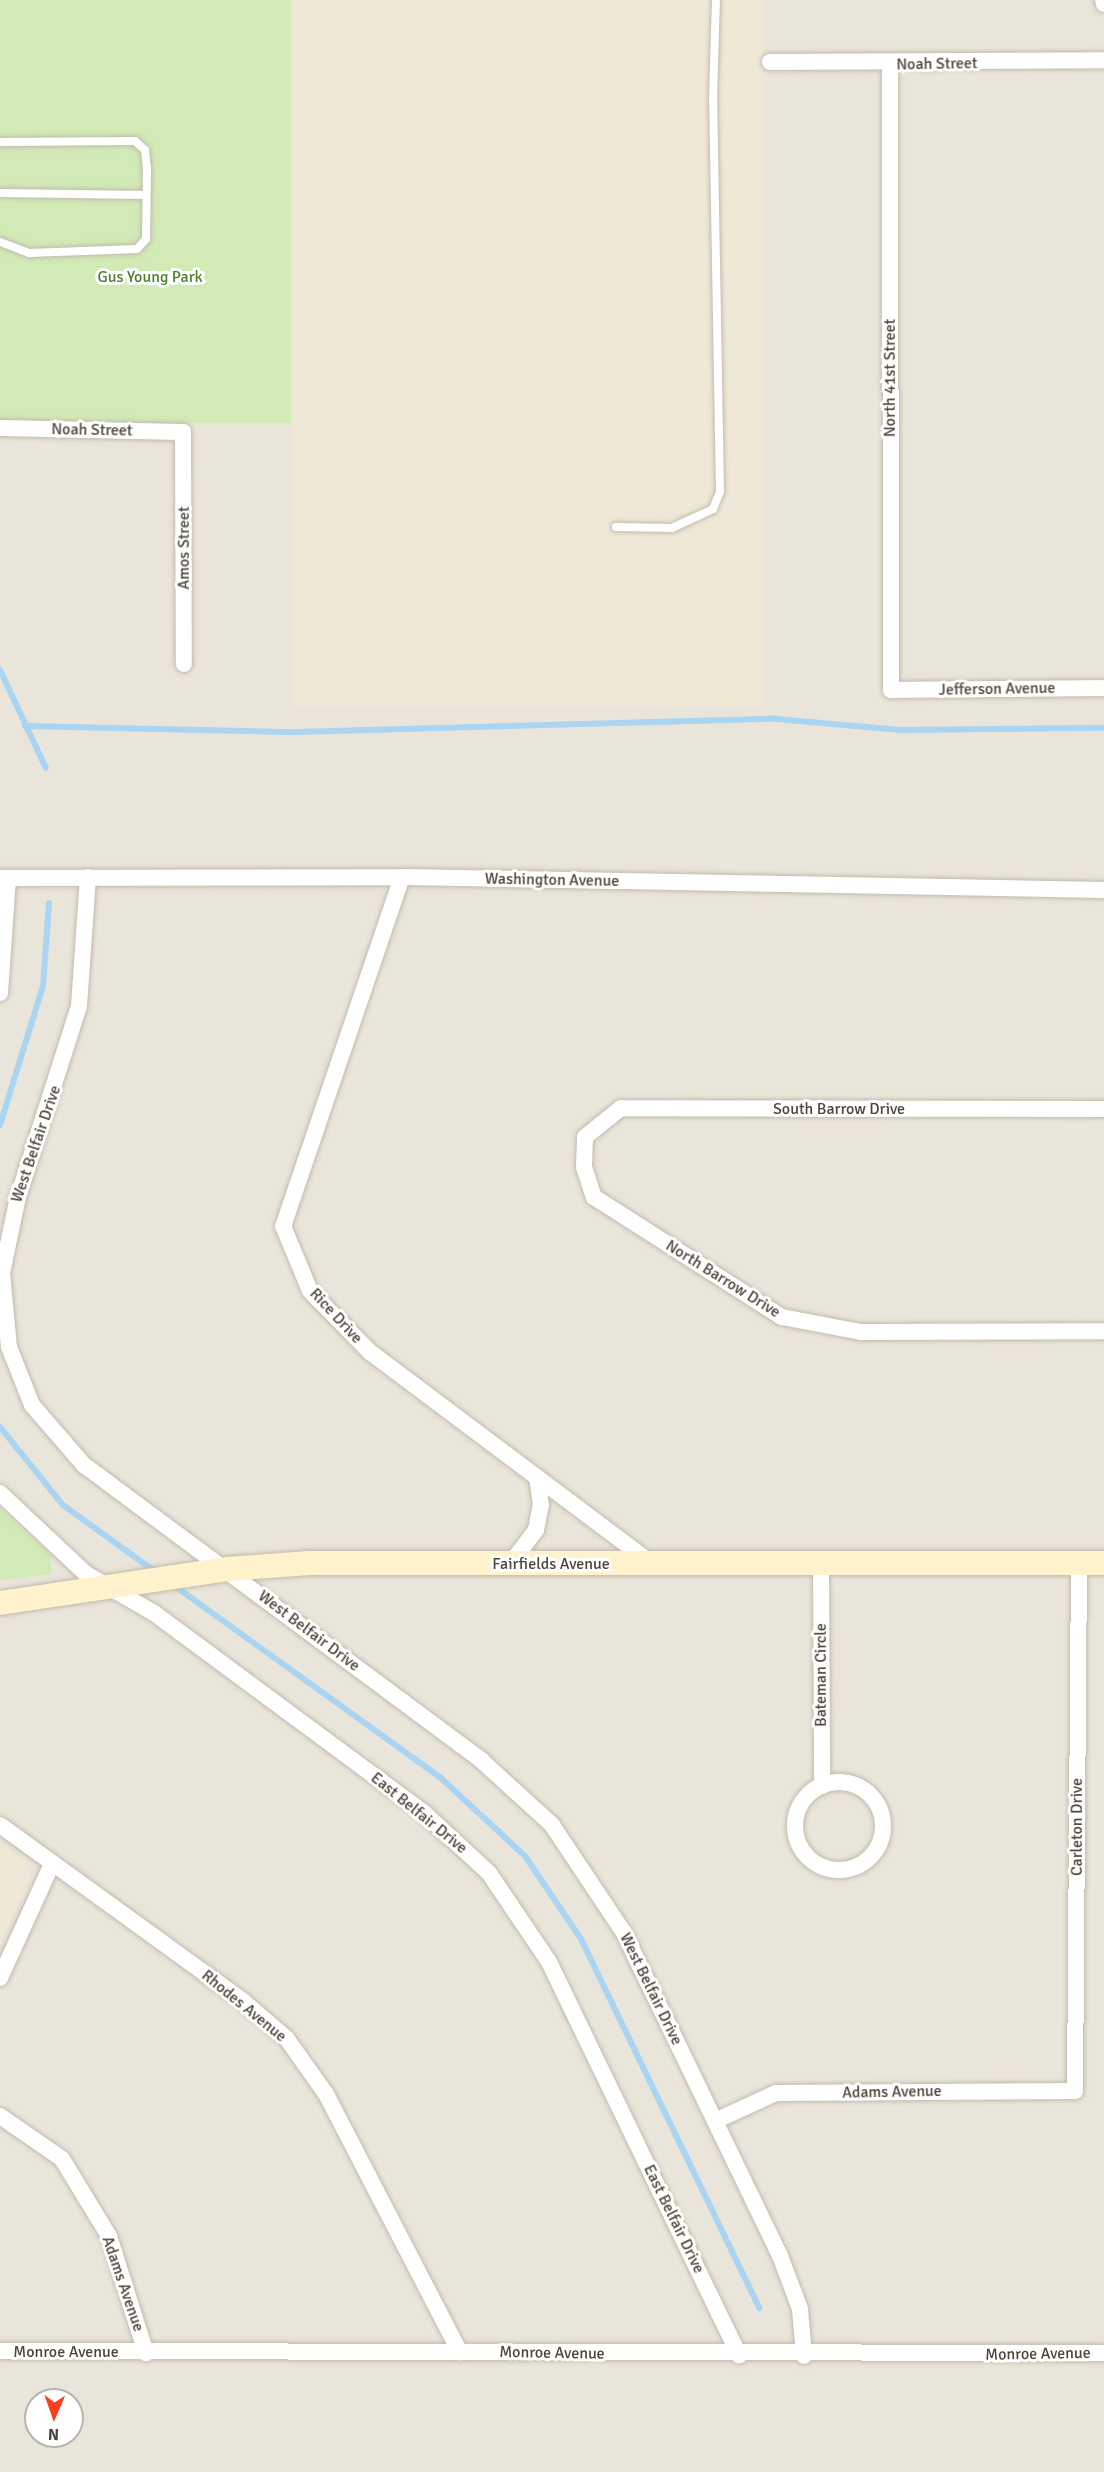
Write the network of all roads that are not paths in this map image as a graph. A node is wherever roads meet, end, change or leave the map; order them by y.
1 (716, 0) edge
2 (1104, 60) edge
3 (770, 62) dead end
4 (890, 65) junction
5 (0, 142) edge
6 (0, 193) edge
7 (146, 195) junction
8 (0, 242) edge
9 (0, 428) edge
10 (183, 432) joint
11 (616, 527) dead end
12 (184, 664) dead end
13 (1104, 688) edge
14 (891, 690) joint
15 (402, 877) junction
16 (4, 878) edge
17 (88, 878) junction
18 (1104, 890) edge
19 (0, 993) edge
20 (1104, 1109) edge
21 (585, 1137) joint
22 (1104, 1331) edge
23 (537, 1477) junction
24 (0, 1493) edge
25 (1079, 1563) junction
26 (1104, 1563) edge
27 (510, 1564) junction
28 (652, 1564) junction
29 (821, 1564) junction
30 (218, 1571) junction
31 (109, 1588) junction
32 (0, 1603) edge
33 (822, 1786) junction
34 (0, 1825) edge
35 (52, 1864) junction
36 (0, 1978) edge
37 (1075, 2091) joint
38 (0, 2116) edge
39 (715, 2121) junction
40 (0, 2352) edge
41 (460, 2352) junction
42 (146, 2353) junction
43 (1104, 2353) edge
44 (739, 2355) junction
45 (804, 2356) junction

1 - 11 lane
2 - 4 street, Noah Street
3 - 4 street, Noah Street
4 - 14 street, North 41st Street
5 - 7 lane
6 - 7 lane
7 - 8 lane
9 - 10 street, Noah Street
10 - 12 street, Amos Street
13 - 14 street, Jefferson Avenue
15 - 17 street, Washington Avenue
15 - 18 street, Washington Avenue
15 - 23 street, Rice Drive
16 - 17 street, Washington Avenue
16 - 19 street
17 - 30 street, West Belfair Drive
20 - 21 street, South Barrow Drive
21 - 22 street, North Barrow Drive
23 - 27 street
23 - 28 street, Rice Drive
24 - 31 street, East Belfair Drive
25 - 26 street, Fairfields Avenue
25 - 29 street, Fairfields Avenue
25 - 37 street, Carleton Drive
27 - 28 street, Fairfields Avenue
27 - 30 street, Fairfields Avenue
28 - 29 street, Fairfields Avenue
29 - 33 street, Bateman Circle
30 - 31 street, Fairfields Avenue
30 - 39 street, West Belfair Drive
31 - 32 street, Fairfields Avenue
31 - 44 street, East Belfair Drive
33 - 33 street
34 - 35 street, Rhodes Avenue
35 - 36 street
35 - 41 street, Rhodes Avenue
37 - 39 street, Adams Avenue
38 - 42 street, Adams Avenue
39 - 45 street, West Belfair Drive
40 - 42 street, Monroe Avenue
41 - 42 street, Monroe Avenue
41 - 44 street, Monroe Avenue
43 - 45 street, Monroe Avenue
44 - 45 street, Monroe Avenue

